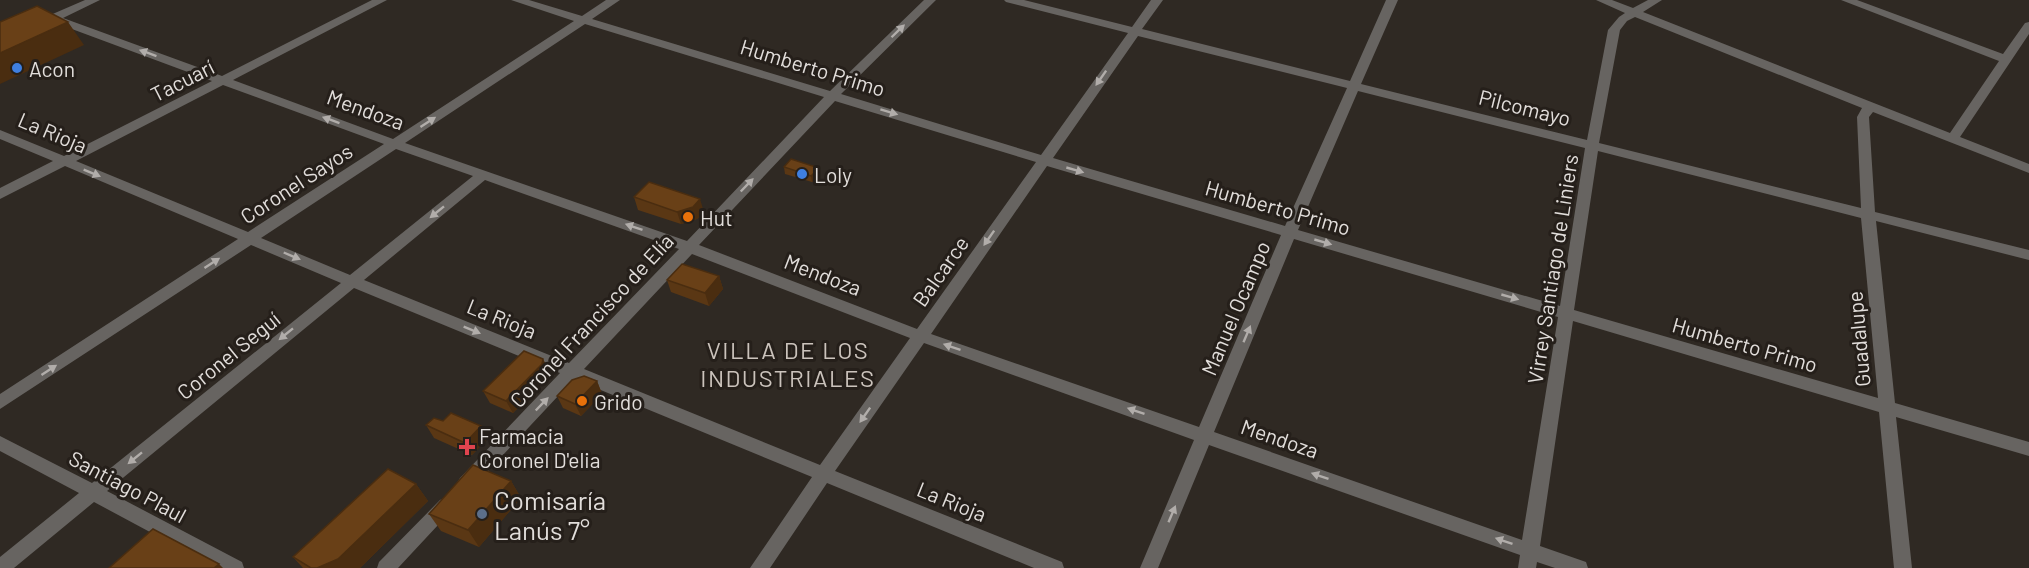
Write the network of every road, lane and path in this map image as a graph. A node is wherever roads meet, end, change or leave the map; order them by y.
1 (94, 0) edge
2 (381, 0) edge
3 (517, 0) edge
4 (614, 0) edge
5 (930, 0) edge
6 (1010, 0) edge
7 (1157, 0) edge
8 (1392, 0) edge
9 (1602, 0) edge
10 (1656, 0) edge
11 (1846, 0) edge
12 (1634, 14) junction
13 (52, 18) junction
14 (585, 19) junction
15 (2029, 25) edge
16 (32, 28) edge
17 (1135, 31) junction
18 (2024, 42) edge
19 (2006, 59) junction
20 (223, 81) junction
21 (1356, 85) junction
22 (833, 95) junction
23 (1869, 107) junction
24 (0, 134) edge
25 (1952, 139) junction
26 (395, 144) junction
27 (1592, 146) junction
28 (1043, 160) junction
29 (63, 161) junction
30 (2029, 169) edge
31 (483, 175) junction
32 (0, 194) edge
33 (1868, 216) junction
34 (1289, 232) junction
35 (250, 238) junction
36 (689, 247) junction
37 (2029, 255) edge
38 (351, 281) junction
39 (1567, 314) junction
40 (920, 336) junction
41 (573, 371) junction
42 (0, 402) edge
43 (1886, 407) junction
44 (1204, 435) junction
45 (0, 443) edge
46 (2029, 449) edge
47 (824, 473) junction
48 (92, 493) junction
49 (1529, 550) junction
50 (0, 568) edge
51 (235, 568) edge
52 (386, 568) edge
53 (759, 568) edge
54 (1055, 568) edge
55 (1149, 568) edge
56 (1527, 568) edge
57 (1579, 568) edge
58 (1904, 568) edge

1 - 13 street
2 - 20 street, Tacuarí
3 - 14 street, Humberto Primo
4 - 14 street, Coronel Sayos
22 -> 5 street, Coronel Francisco de Elía
6 - 17 street, Pilcomayo
7 - 17 street, Balcarce
8 - 21 street, Manuel Ocampo
9 - 12 street
10 - 12 street, Virrey Santiago de Liniers
11 - 19 street
12 - 23 street
12 - 27 street, Virrey Santiago de Liniers
13 - 16 street
20 -> 13 street, Mendoza
14 - 22 street, Humberto Primo
26 -> 14 street, Coronel Sayos
15 - 18 street
17 - 21 street, Pilcomayo
17 -> 28 street, Balcarce
18 - 19 street
19 - 25 street
26 -> 20 street, Mendoza
20 - 29 street, Tacuarí
21 - 27 street, Pilcomayo
21 - 34 street, Manuel Ocampo
22 -> 28 street, Humberto Primo
36 -> 22 street, Coronel Francisco de Elía
23 - 25 street
23 - 33 street, Guadalupe
24 - 29 street, La Rioja
25 - 30 street
26 - 31 street, Mendoza
26 - 35 street, Coronel Sayos
27 - 33 street, Pilcomayo
27 - 39 street, Virrey Santiago de Liniers
28 -> 34 street, Humberto Primo
28 -> 40 street, Balcarce
29 - 32 street, Tacuarí
29 -> 35 street, La Rioja
36 -> 31 street, Mendoza
31 -> 38 street, Coronel Seguí
33 - 37 street, Pilcomayo
33 - 43 street, Guadalupe
34 -> 39 street, Humberto Primo
44 -> 34 street, Manuel Ocampo
35 -> 38 street, La Rioja
42 -> 35 street, Coronel Sayos
36 - 40 street, Mendoza
36 - 41 street, Coronel Francisco de Elía
38 -> 41 street, La Rioja
38 -> 48 street, Coronel Seguí
39 - 43 street, Humberto Primo
39 - 49 street, Virrey Santiago de Liniers
44 -> 40 street, Mendoza
40 -> 47 street, Balcarce
41 - 47 street, La Rioja
52 -> 41 street, Coronel Francisco de Elía
43 - 46 street, Humberto Primo
43 - 58 street, Guadalupe
49 -> 44 street, Mendoza
55 -> 44 street, Manuel Ocampo
45 - 48 street, Santiago Plaul
47 - 53 street, Balcarce
47 - 54 street, La Rioja
48 - 50 street, Coronel Seguí
48 - 51 street, Santiago Plaul
49 - 56 street, Virrey Santiago de Liniers
49 - 57 street, Mendoza

